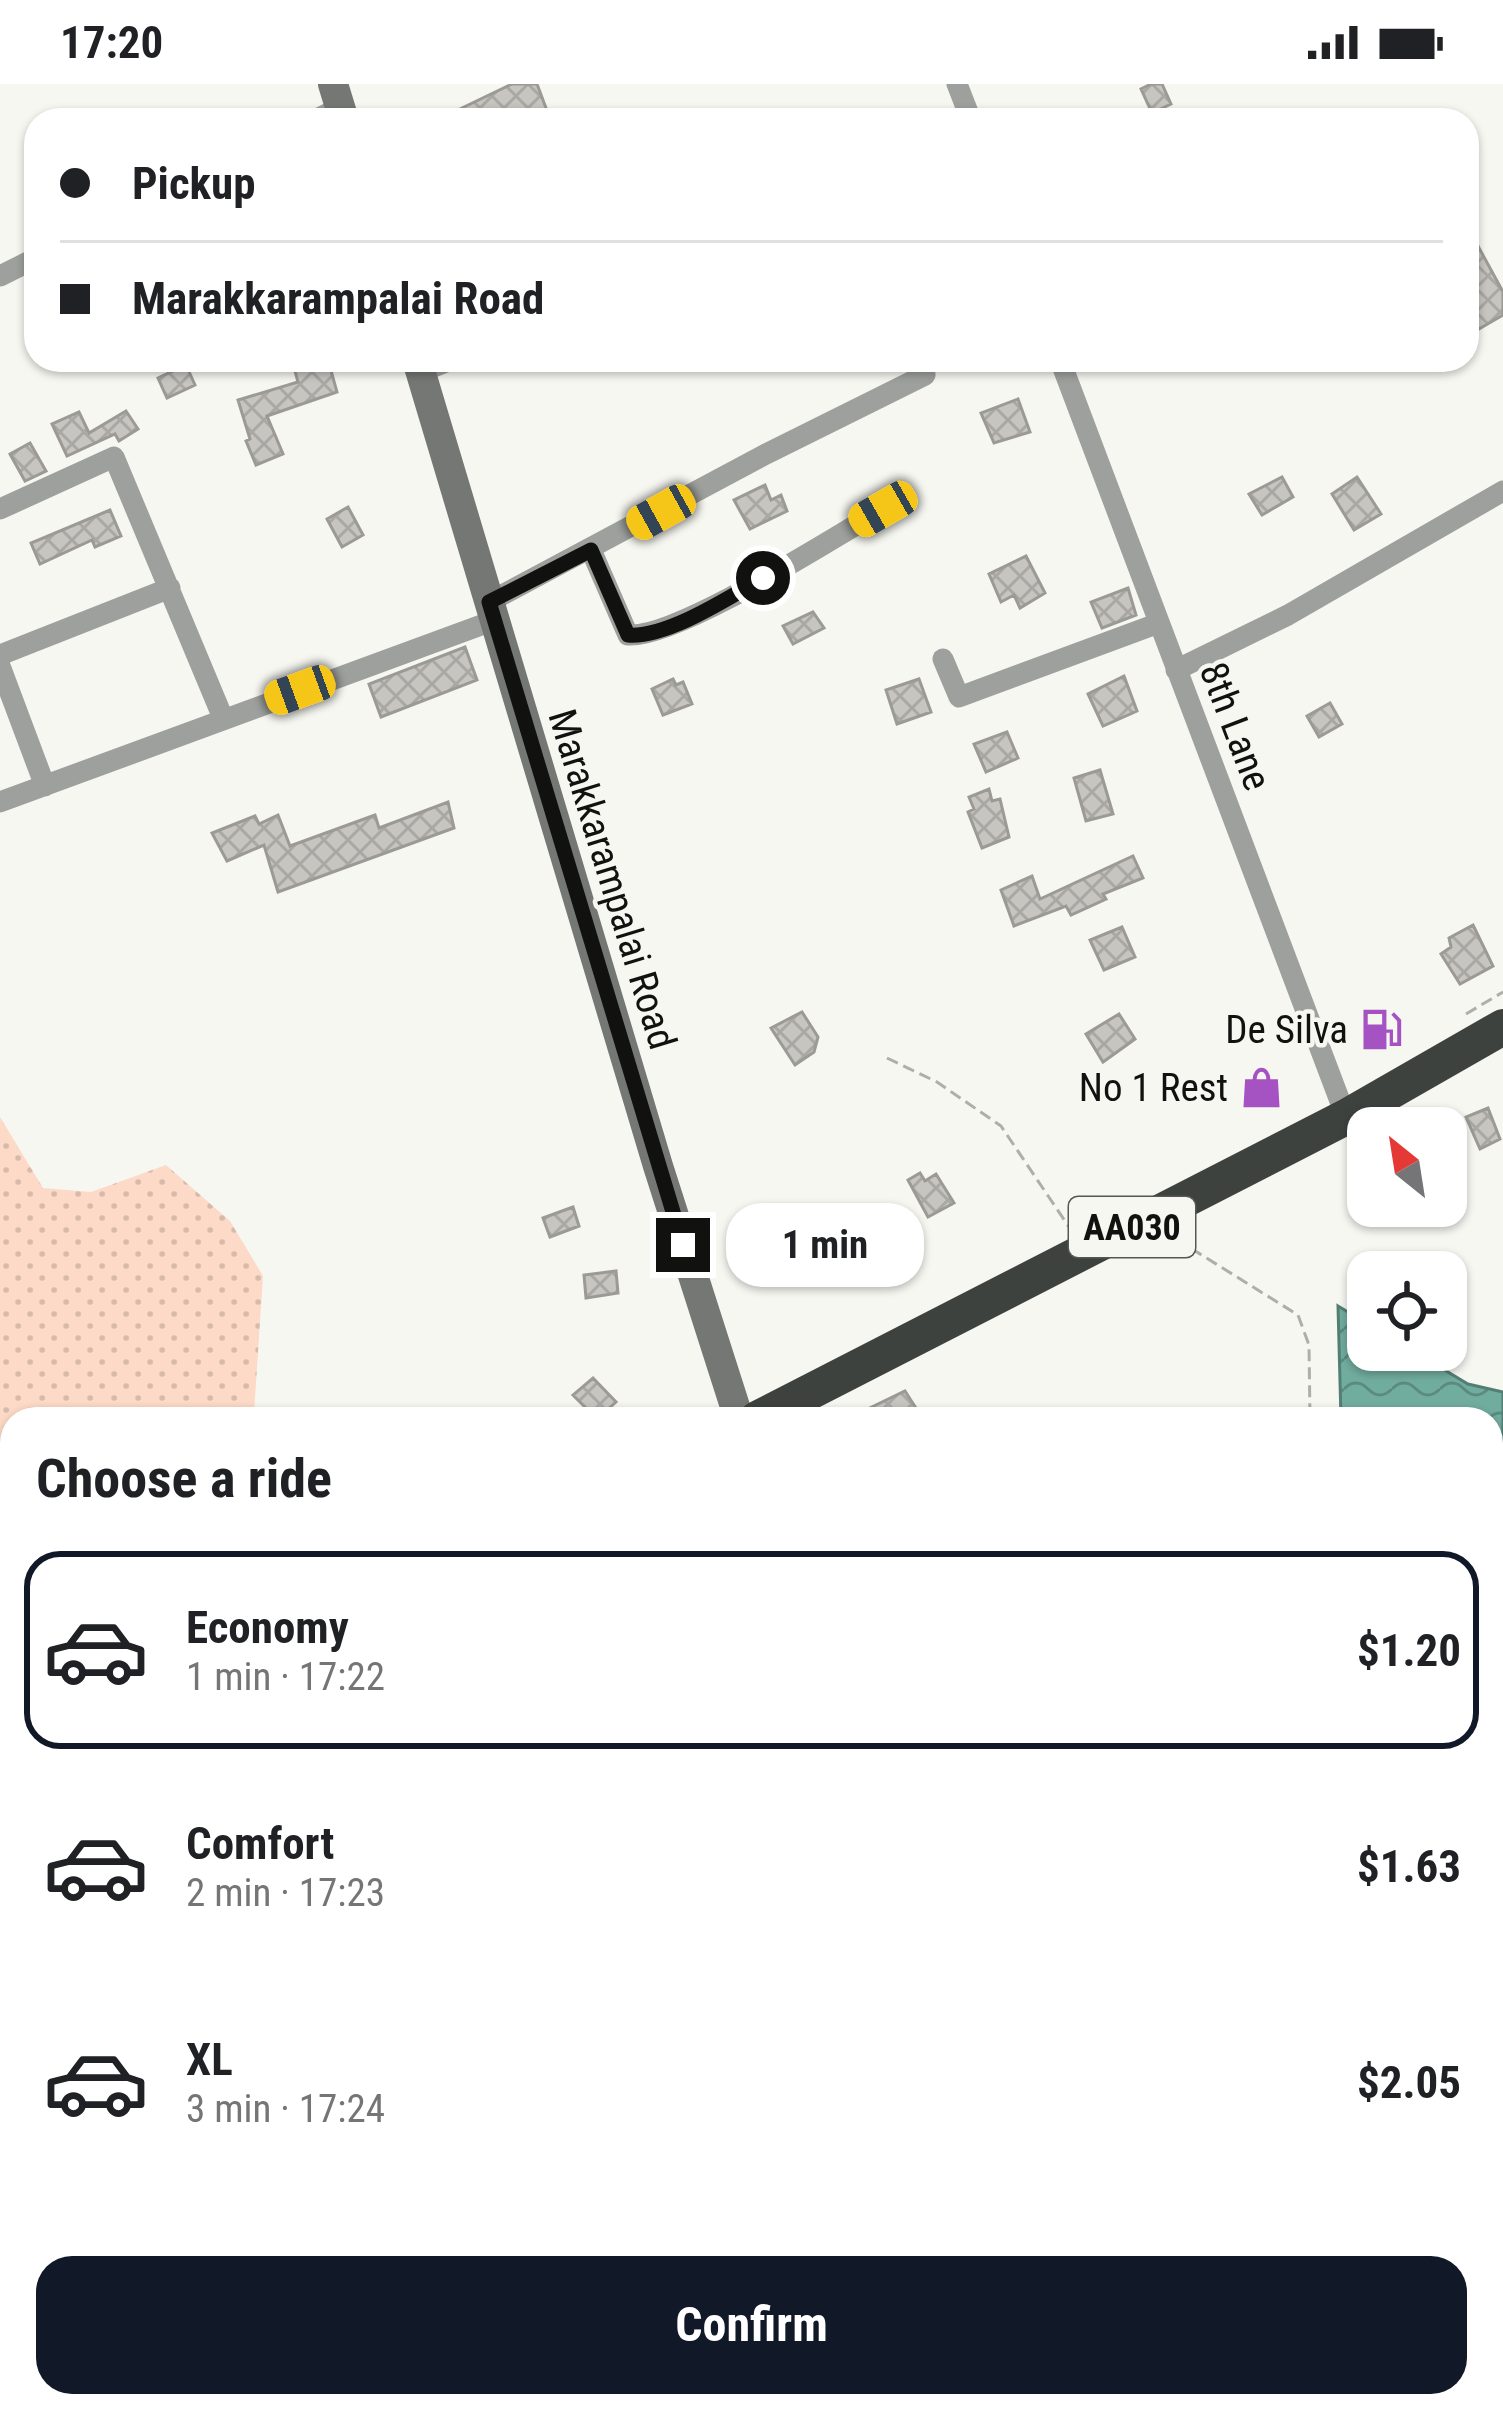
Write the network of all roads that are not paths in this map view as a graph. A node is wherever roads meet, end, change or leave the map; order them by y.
1 (421, 372) edge
2 (1065, 372) edge
3 (925, 375) dead end
4 (1503, 491) edge
5 (0, 509) edge
6 (883, 509) dead end
7 (591, 550) junction
8 (170, 588) junction
9 (492, 611) junction
10 (1159, 623) junction
11 (0, 655) edge
12 (943, 659) dead end
13 (0, 666) edge
14 (1176, 670) junction
15 (223, 718) junction
16 (45, 786) junction
17 (0, 802) edge
18 (1503, 1027) edge
19 (1346, 1117) junction
20 (735, 1407) edge
21 (780, 1407) edge

1 - 9 street, Marakkarampalai Road
2 - 10 street, 8th Lane
3 - 7 street
4 - 14 street
5 - 8 street
6 - 7 street
7 - 9 street
8 - 11 street
8 - 15 street
9 - 15 street
9 - 20 street, Marakkarampalai Road
10 - 12 street
10 - 14 street, 8th Lane
13 - 16 street
14 - 19 street, 8th Lane
15 - 16 street
16 - 17 street
18 - 19 highway, AA030
19 - 21 highway, AA030

